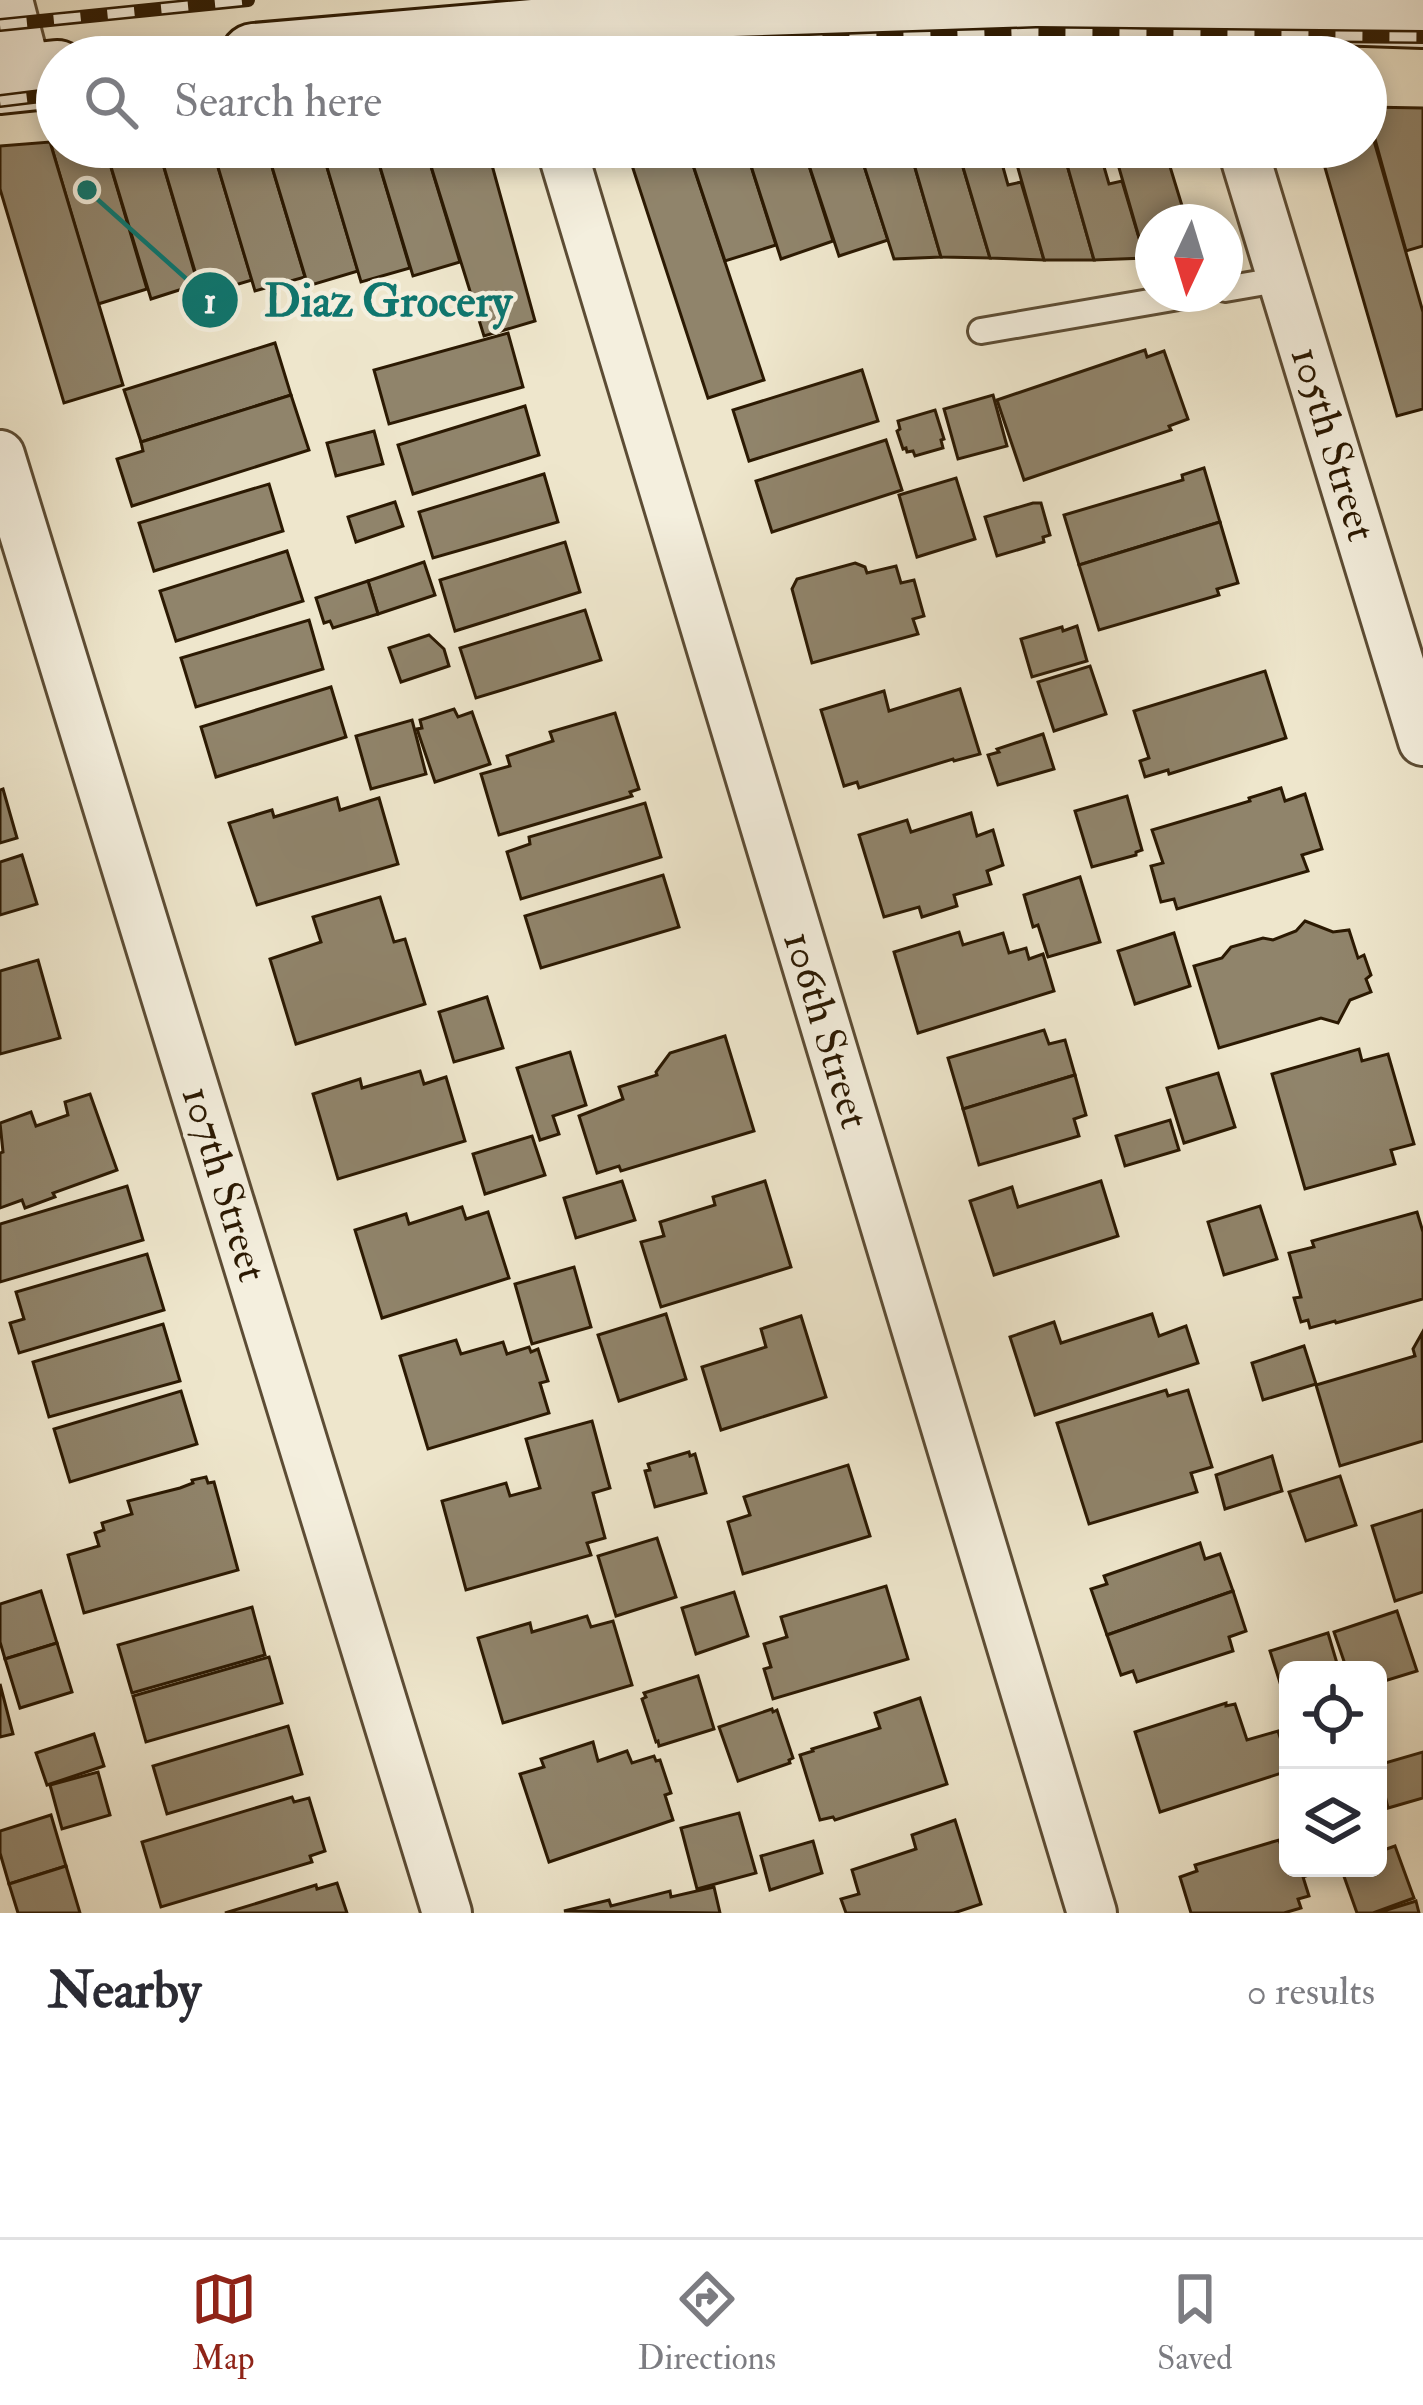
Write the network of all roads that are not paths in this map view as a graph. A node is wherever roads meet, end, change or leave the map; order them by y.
1 (8, 0) edge
2 (1423, 14) edge
3 (1222, 32) edge
4 (996, 36) edge
5 (28, 77) edge
6 (567, 168) edge
7 (1248, 168) edge
8 (1282, 279) junction
9 (1243, 286) edge
10 (1135, 305) edge
11 (982, 331) dead end
12 (0, 454) edge
13 (1423, 741) edge
14 (447, 1913) edge
15 (1092, 1913) edge

1 - 5 street
2 - 3 main road
3 - 4 main road
6 - 15 street, 106th Street
7 - 8 street, 105th Street
8 - 9 lane
8 - 13 street, 105th Street
10 - 11 lane
12 - 14 street, 107th Street

